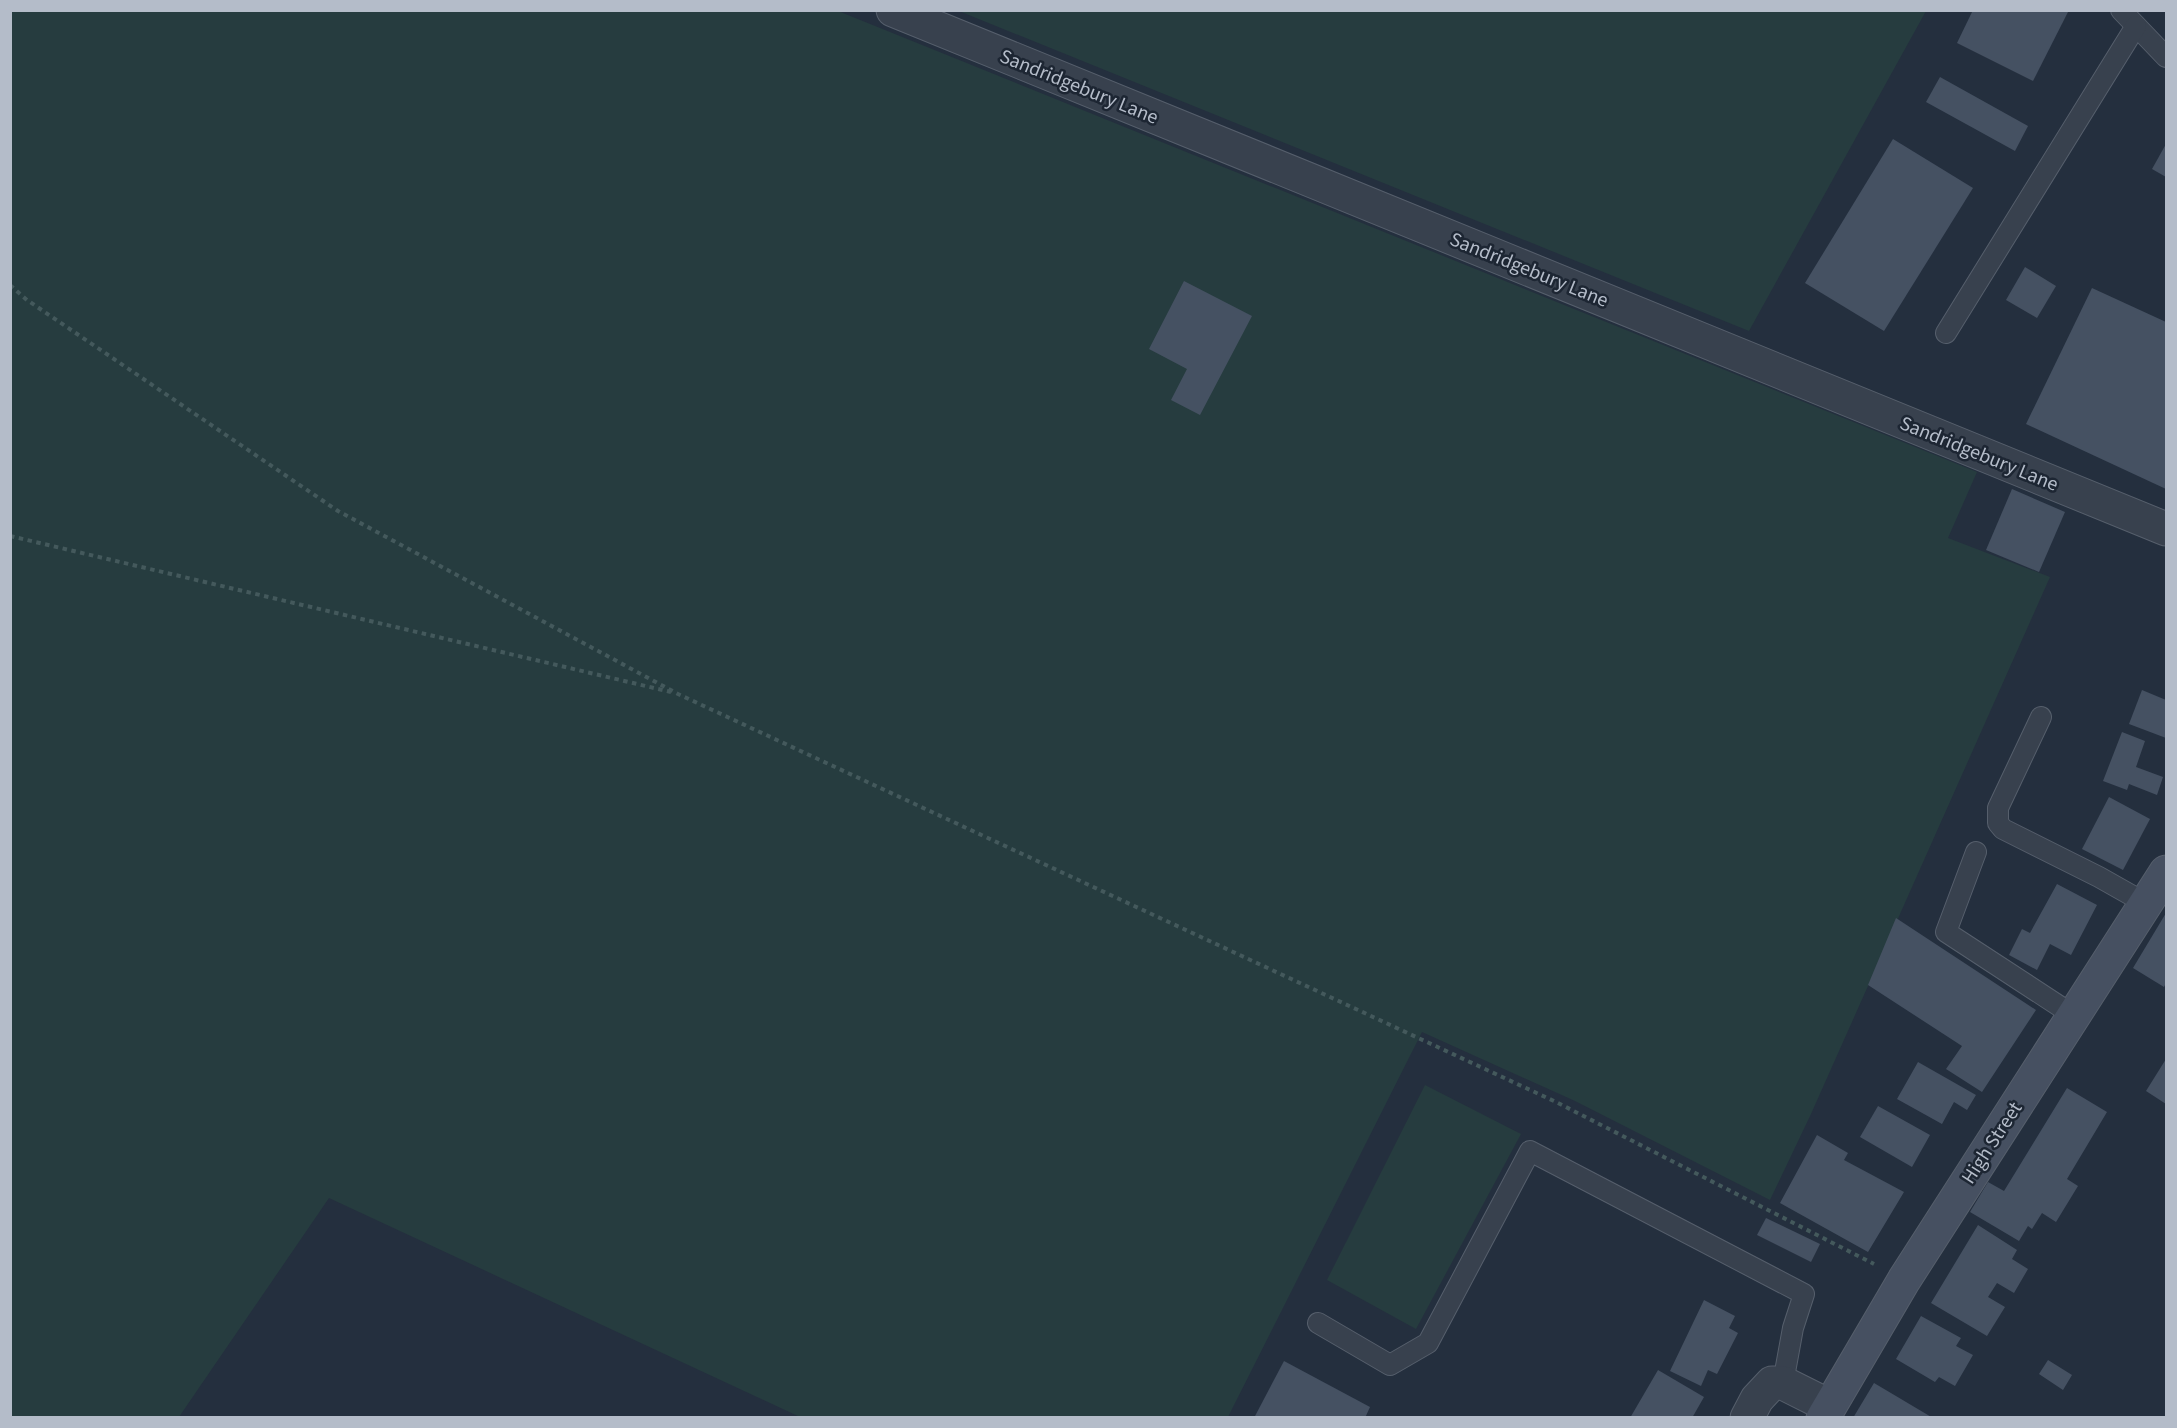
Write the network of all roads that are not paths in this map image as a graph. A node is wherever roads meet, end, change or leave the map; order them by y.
1 (893, 10) edge
2 (2121, 10) edge
3 (2136, 26) junction
4 (2166, 57) edge
5 (1946, 333) dead end
6 (2166, 529) edge
7 (2041, 717) dead end
8 (1976, 852) dead end
9 (2166, 872) edge
10 (2145, 903) junction
11 (2073, 1015) junction
12 (1318, 1323) dead end
13 (1783, 1383) junction
14 (1826, 1412) edge
15 (1747, 1418) edge

1 - 6 street, Sandridgebury Lane
2 - 3 lane
3 - 4 lane
3 - 5 lane
7 - 10 lane
8 - 11 lane
9 - 10 main road, High Street
10 - 11 main road, High Street
11 - 14 main road, High Street
12 - 13 lane
13 - 14 street
13 - 15 street

